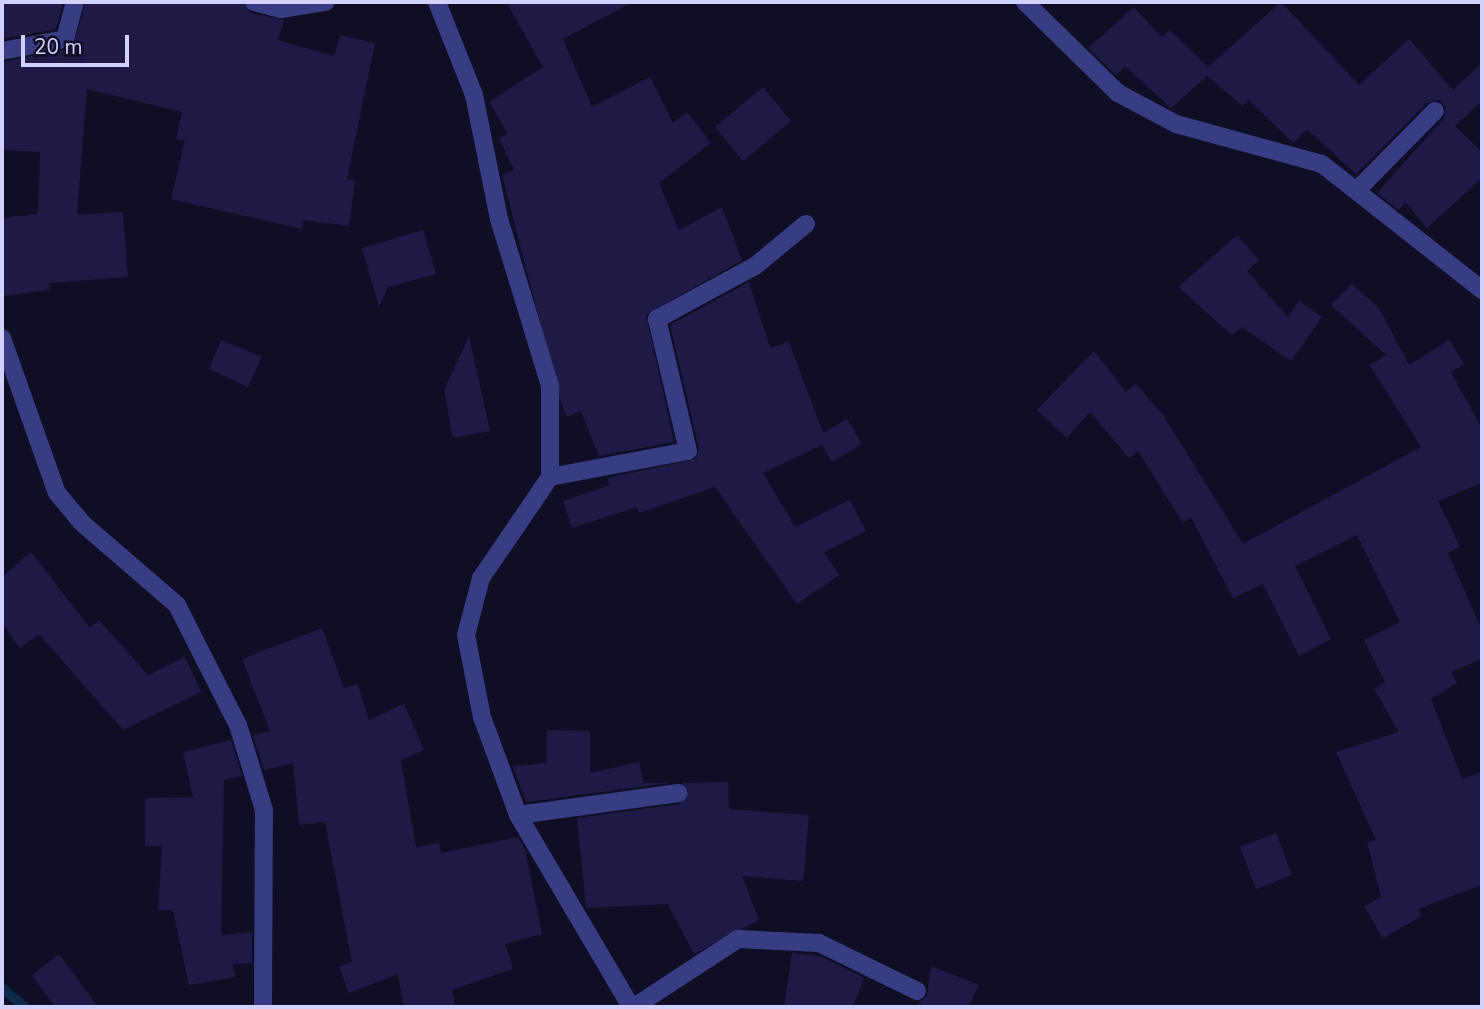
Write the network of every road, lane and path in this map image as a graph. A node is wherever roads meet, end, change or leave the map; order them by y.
1 (75, 2) edge
2 (254, 2) edge
3 (325, 2) edge
4 (437, 2) edge
5 (1025, 2) edge
6 (2, 51) edge
7 (1435, 111) dead end
8 (1357, 190) junction
9 (806, 224) dead end
10 (1482, 290) edge
11 (2, 338) edge
12 (550, 477) junction
13 (678, 793) dead end
14 (518, 816) junction
15 (917, 991) dead end
16 (263, 1006) edge
17 (632, 1007) edge

1 - 6 street
2 - 3 street
4 - 12 street
5 - 8 street
7 - 8 street
8 - 10 street
9 - 12 street
11 - 16 street
12 - 14 street
13 - 14 street
14 - 17 street
15 - 17 street

